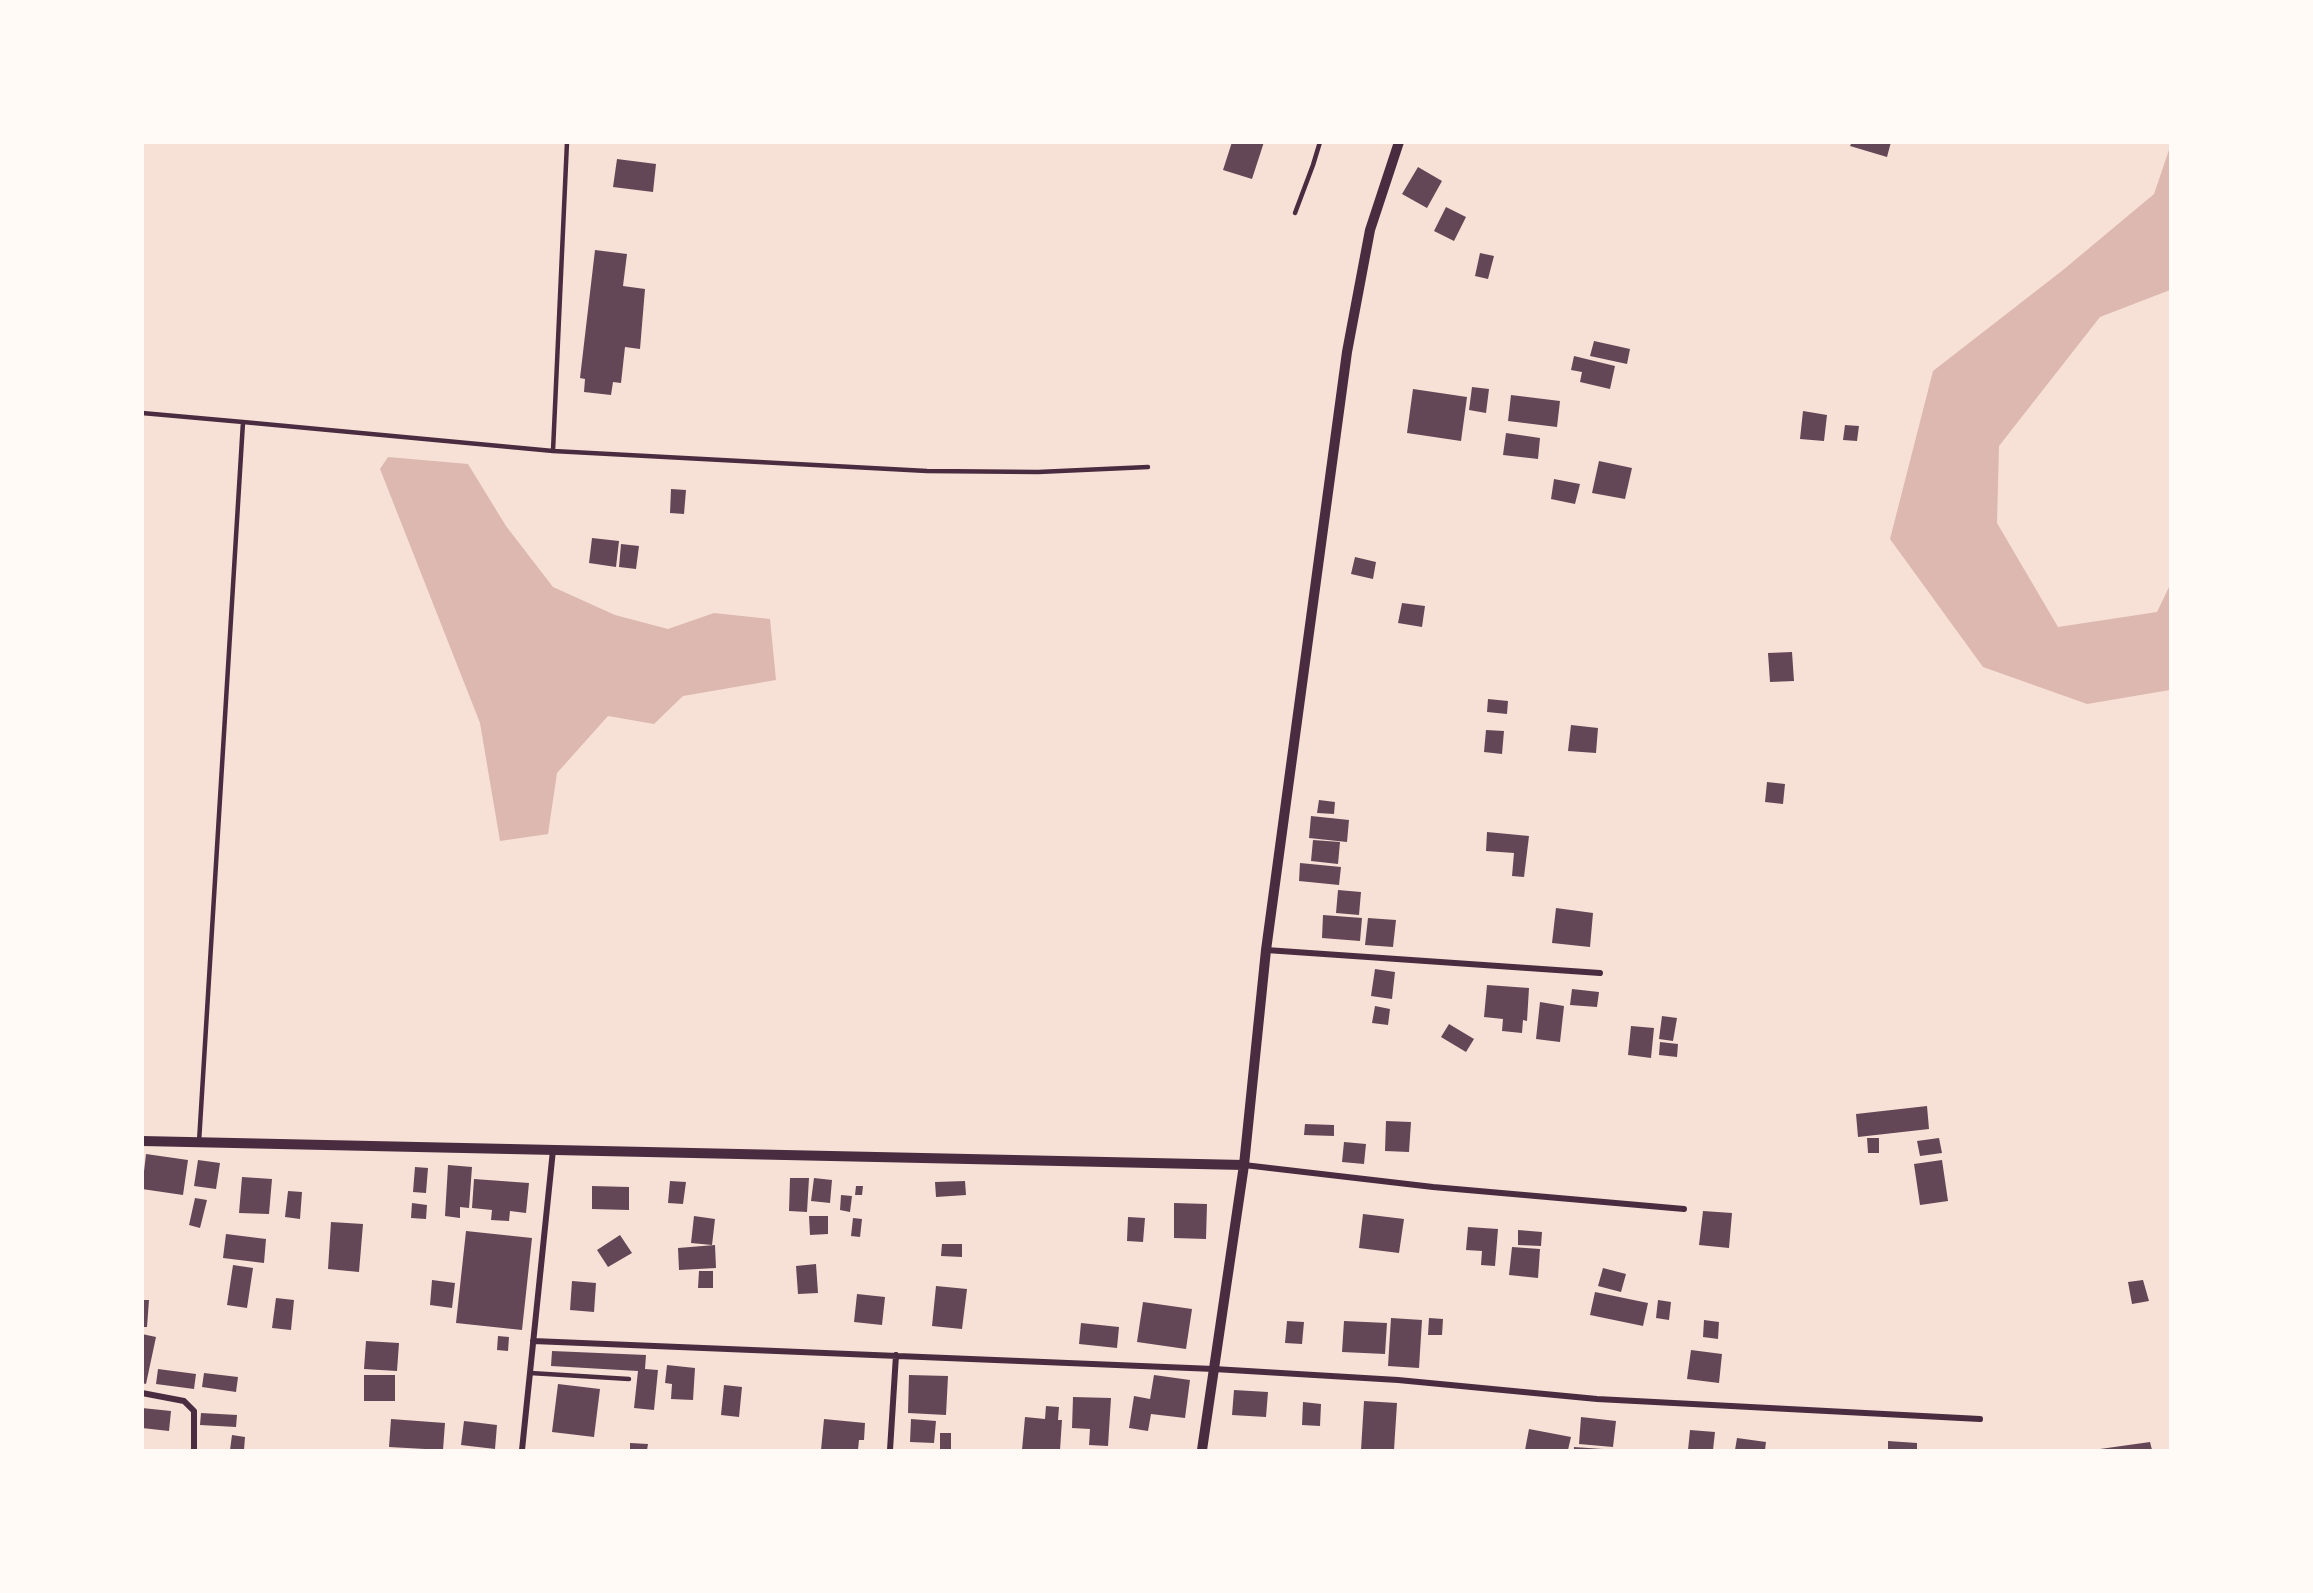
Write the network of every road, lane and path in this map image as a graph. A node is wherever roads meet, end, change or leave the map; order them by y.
1 (567, 142) edge
2 (1320, 142) edge
3 (1399, 142) edge
4 (1294, 213) dead end
5 (142, 413) edge
6 (243, 422) junction
7 (553, 452) junction
8 (1148, 466) dead end
9 (1266, 950) junction
10 (1600, 973) dead end
11 (142, 1141) edge
12 (200, 1142) junction
13 (553, 1149) junction
14 (1244, 1165) junction
15 (1684, 1209) dead end
16 (533, 1341) junction
17 (896, 1355) junction
18 (1214, 1369) junction
19 (530, 1373) junction
20 (629, 1379) dead end
21 (142, 1393) edge
22 (1980, 1419) dead end
23 (194, 1450) edge
24 (522, 1450) edge
25 (890, 1450) edge
26 (1202, 1450) edge

1 - 7 lane
2 - 4 lane
3 - 9 street
5 - 6 lane
6 - 7 lane
6 - 12 lane
7 - 8 lane
9 - 10 street
9 - 14 street
11 - 12 street
12 - 13 street
13 - 14 street
13 - 16 street
14 - 15 street
14 - 18 street
16 - 17 street
16 - 19 street
17 - 18 street
17 - 25 street
18 - 22 street
18 - 26 street
19 - 20 lane
19 - 24 street
21 - 23 street

